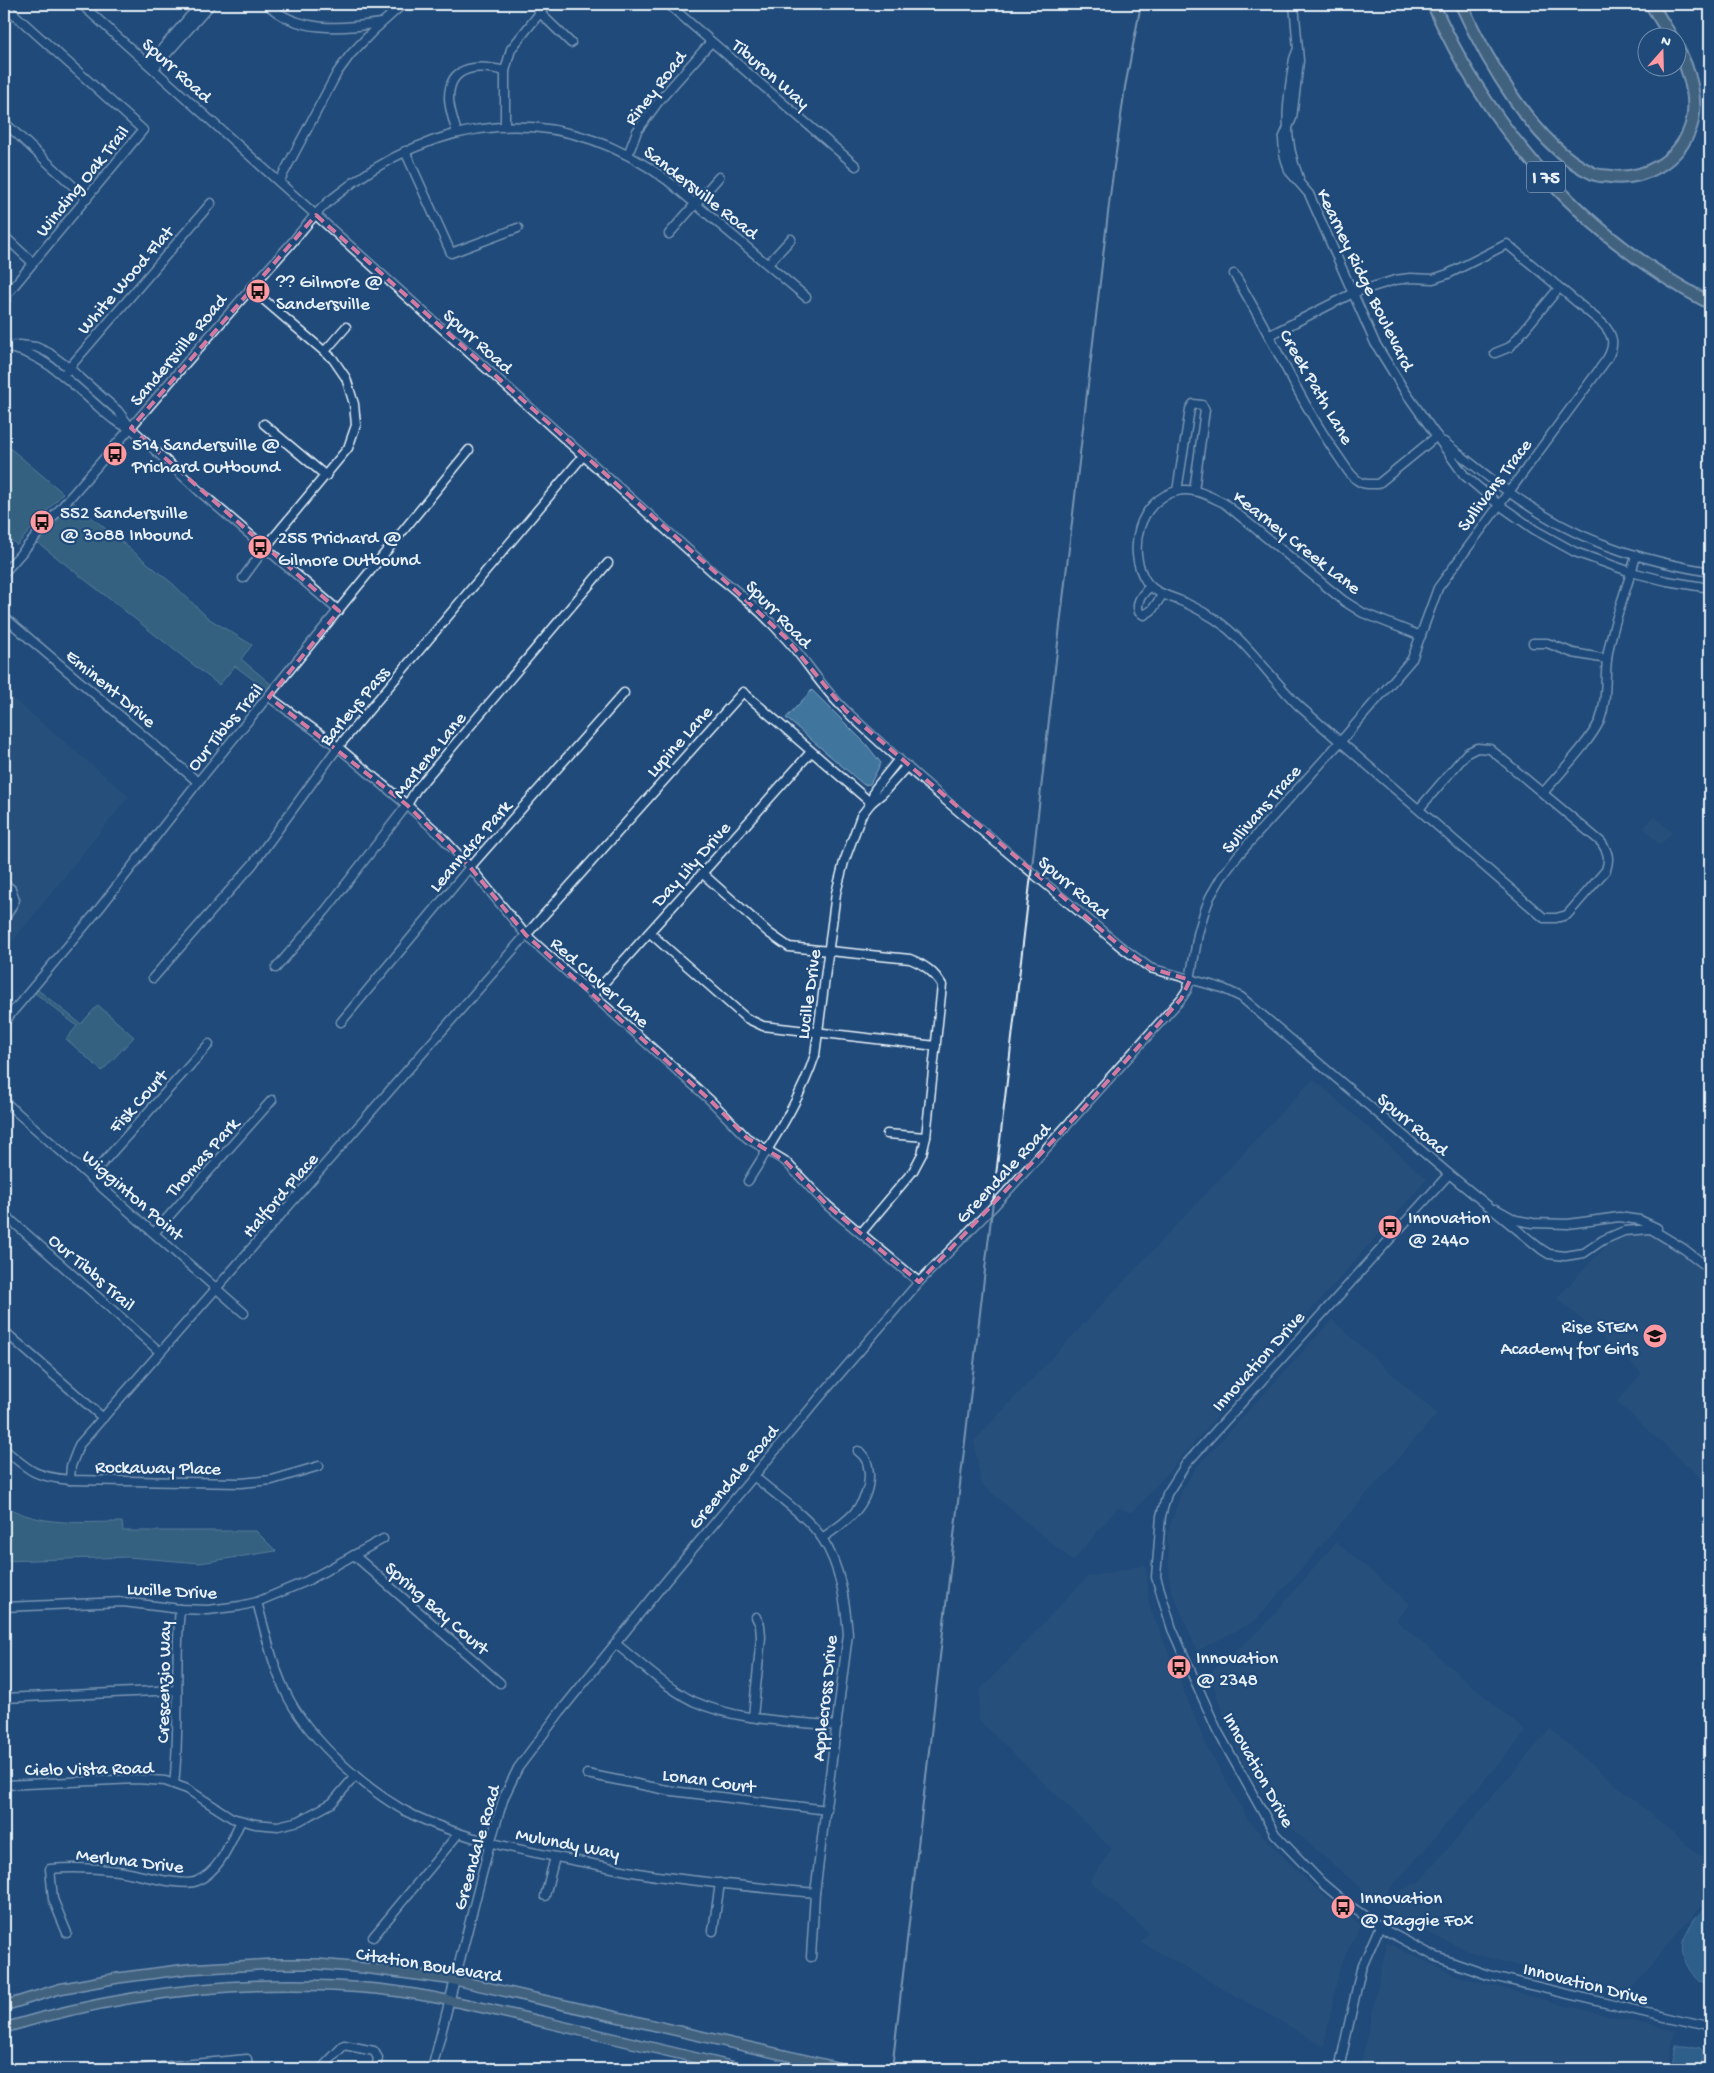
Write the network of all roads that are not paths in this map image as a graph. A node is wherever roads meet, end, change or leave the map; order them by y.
1 (80, 4) edge
2 (206, 4) edge
3 (211, 4) edge
4 (267, 4) edge
5 (403, 4) edge
6 (547, 4) edge
7 (668, 4) edge
8 (1294, 4) edge
9 (1433, 4) edge
10 (1461, 4) edge
11 (1651, 4) edge
12 (4, 5) edge
13 (540, 12) junction
14 (384, 23) junction
15 (1666, 28) edge
16 (711, 42) junction
17 (571, 43) dead end
18 (151, 66) junction
19 (1686, 70) edge
20 (506, 71) junction
21 (4, 122) edge
22 (505, 126) junction
23 (457, 133) junction
24 (404, 151) junction
25 (628, 154) junction
26 (856, 166) dead end
27 (719, 177) dead end
28 (279, 182) junction
29 (88, 199) junction
30 (695, 203) junction
31 (211, 204) dead end
32 (316, 215) junction
33 (518, 228) dead end
34 (669, 234) dead end
35 (4, 236) edge
36 (791, 239) dead end
37 (33, 263) junction
38 (768, 264) junction
39 (1234, 274) dead end
40 (250, 288) junction
41 (1559, 288) junction
42 (1353, 293) junction
43 (806, 297) dead end
44 (4, 303) edge
45 (1710, 303) edge
46 (346, 327) dead end
47 (1270, 335) junction
48 (4, 347) edge
49 (325, 351) junction
50 (1495, 353) dead end
51 (69, 368) junction
52 (63, 375) junction
53 (264, 424) dead end
54 (131, 428) junction
55 (1437, 436) junction
56 (469, 450) dead end
57 (583, 456) junction
58 (326, 476) junction
59 (1177, 491) junction
60 (1194, 491) junction
61 (1508, 492) junction
62 (1498, 504) junction
63 (265, 548) junction
64 (1636, 556) junction
65 (608, 563) dead end
66 (1631, 572) junction
67 (1710, 572) edge
68 (4, 573) edge
69 (243, 578) dead end
70 (1150, 586) junction
71 (1710, 588) edge
72 (1163, 594) junction
73 (339, 610) junction
74 (4, 617) edge
75 (1421, 636) junction
76 (1532, 643) dead end
77 (1607, 659) junction
78 (624, 693) dead end
79 (269, 696) junction
80 (1341, 741) junction
81 (338, 748) junction
82 (811, 752) junction
83 (900, 760) junction
84 (906, 766) junction
85 (198, 782) junction
86 (1543, 793) junction
87 (870, 803) junction
88 (407, 805) junction
89 (1419, 809) junction
90 (470, 867) junction
91 (703, 874) junction
92 (4, 883) edge
93 (4, 920) edge
94 (650, 933) junction
95 (526, 935) junction
96 (829, 950) junction
97 (276, 968) dead end
98 (153, 978) dead end
99 (1190, 980) junction
100 (593, 995) junction
101 (4, 1022) edge
102 (341, 1022) dead end
103 (818, 1032) junction
104 (209, 1044) dead end
105 (936, 1046) junction
106 (4, 1100) edge
107 (272, 1100) dead end
108 (887, 1134) dead end
109 (926, 1138) junction
110 (767, 1150) junction
111 (1448, 1174) junction
112 (90, 1177) junction
113 (748, 1181) dead end
114 (1481, 1201) junction
115 (4, 1214) edge
116 (154, 1233) junction
117 (861, 1233) junction
118 (1684, 1249) junction
119 (1710, 1269) edge
120 (919, 1282) junction
121 (217, 1289) junction
122 (244, 1313) dead end
123 (4, 1331) edge
124 (160, 1352) junction
125 (103, 1418) junction
126 (4, 1449) edge
127 (858, 1450) dead end
128 (320, 1466) dead end
129 (754, 1476) junction
130 (70, 1480) junction
131 (822, 1538) junction
132 (383, 1540) dead end
133 (354, 1555) junction
134 (257, 1602) junction
135 (4, 1607) edge
136 (180, 1609) junction
137 (756, 1616) dead end
138 (616, 1644) junction
139 (500, 1683) dead end
140 (177, 1690) junction
141 (4, 1698) edge
142 (753, 1717) junction
143 (837, 1726) junction
144 (588, 1774) dead end
145 (356, 1775) junction
146 (174, 1784) junction
147 (4, 1785) edge
148 (827, 1810) junction
149 (241, 1821) junction
150 (458, 1834) junction
151 (490, 1843) junction
152 (555, 1857) junction
153 (720, 1883) junction
154 (816, 1894) junction
155 (545, 1896) dead end
156 (1380, 1926) junction
157 (713, 1931) dead end
158 (67, 1933) dead end
159 (373, 1937) dead end
160 (811, 1957) dead end
161 (455, 1980) junction
162 (450, 2000) junction
163 (4, 2006) edge
164 (4, 2028) edge
165 (1710, 2028) edge
166 (140, 2069) edge
167 (248, 2069) edge
168 (321, 2069) edge
169 (376, 2069) edge
170 (432, 2069) edge
171 (743, 2069) edge
172 (846, 2069) edge
173 (1339, 2069) edge

1 - 18 street, Spurr Road
2 - 18 street
3 - 18 street
4 - 14 street
5 - 14 street
6 - 13 street
7 - 16 street, Tiburon Way
8 - 42 street, Kearney Ridge Boulevard
9 - 45 highway, I 75
10 - 19 highway
11 - 15 highway
12 - 29 street, Winding Oak Trail
13 - 17 street
13 - 20 street
14 - 28 street
16 - 25 street, Riney Road
16 - 26 street, Tiburon Way
18 - 28 street, Spurr Road
20 - 22 street
20 - 23 street
21 - 29 street
22 - 23 street, Sandersville Road
22 - 25 street, Sandersville Road
23 - 24 street, Sandersville Road
24 - 32 street, Sandersville Road
24 - 33 street
25 - 30 street, Sandersville Road
27 - 30 street
28 - 32 street, Spurr Road
29 - 37 street, Winding Oak Trail
30 - 34 street
30 - 38 street, Sandersville Road
31 - 51 street, White Wood Flat
32 - 40 street, Sandersville Road
32 - 57 street, Spurr Road
35 - 37 street
36 - 38 street
37 - 44 street, Winding Oak Trail
38 - 43 street, Sandersville Road
39 - 47 street, Creek Path Lane
40 - 49 street
40 - 54 street, Sandersville Road
41 - 42 street, Sullivans Trace
41 - 50 street
41 - 61 street, Sullivans Trace
42 - 47 street, Sullivans Trace
42 - 55 street, Kearney Ridge Boulevard
46 - 49 street
47 - 55 street, Creek Path Lane
48 - 51 street
48 - 52 street
49 - 58 street
51 - 52 street, White Wood Flat
51 - 54 street
52 - 54 street
53 - 58 street
54 - 63 street
54 - 68 street, Sandersville Road
55 - 61 street, Kearney Ridge Boulevard
55 - 62 street, Kearney Ridge Boulevard
56 - 73 street, Our Tibbs Trail
57 - 81 street, Barleys Pass
57 - 83 street, Spurr Road
58 - 63 street
59 - 60 street, Kearney Creek Lane
59 - 60 street
59 - 70 street, Kearney Creek Lane
60 - 75 street, Kearney Creek Lane
61 - 62 street, Sullivans Trace
61 - 64 street, Kearney Ridge Boulevard
62 - 66 street, Kearney Ridge Boulevard
62 - 75 street, Sullivans Trace
63 - 69 street
63 - 73 street
64 - 66 street
64 - 67 street, Kearney Ridge Boulevard
65 - 88 street, Marlena Lane
66 - 71 street, Kearney Ridge Boulevard
66 - 77 street
70 - 72 street, Kearney Creek Lane
70 - 72 street
72 - 80 street, Kearney Creek Lane
73 - 79 street, Our Tibbs Trail
74 - 85 street, Eminent Drive
75 - 80 street, Sullivans Trace
76 - 77 street
77 - 86 street
78 - 90 street, Leanndra Park
79 - 81 street, Red Clover Lane
79 - 85 street, Our Tibbs Trail
80 - 89 street, Kearney Creek Lane
80 - 99 street, Sullivans Trace
81 - 88 street, Red Clover Lane
81 - 98 street, Barleys Pass
82 - 87 street, Lupine Lane
82 - 91 street, Day Lily Drive
82 - 95 street, Lupine Lane
83 - 84 street, Spurr Road
83 - 87 street, Lucille Drive
84 - 87 street, Lucille Drive
84 - 99 street, Spurr Road
85 - 101 street, Our Tibbs Trail
86 - 89 street, Kearney Creek Lane
86 - 89 street, Kearney Creek Lane
87 - 96 street, Lucille Drive
88 - 90 street, Red Clover Lane
88 - 97 street, Marlena Lane
90 - 95 street, Red Clover Lane
90 - 102 street, Leanndra Park
91 - 94 street, Day Lily Drive
91 - 96 street
92 - 93 street
94 - 100 street, Day Lily Drive
94 - 103 street
95 - 100 street, Red Clover Lane
95 - 121 street, Halford Place
96 - 103 street, Lucille Drive
96 - 105 street
99 - 111 street, Spurr Road
99 - 120 street, Greendale Road
100 - 110 street, Red Clover Lane
103 - 105 street
103 - 110 street, Lucille Drive
104 - 112 street, Fisk Court
105 - 109 street
106 - 112 street, Wigginton Point
107 - 116 street, Thomas Park
108 - 109 street
109 - 117 street
110 - 113 street, Lucille Drive
110 - 117 street, Red Clover Lane
111 - 114 street, Spurr Road
111 - 156 street, Innovation Drive
112 - 116 street, Wigginton Point
114 - 118 street, Spurr Road
114 - 118 street, Spurr Road
115 - 124 street, Our Tibbs Trail
116 - 121 street, Wigginton Point
117 - 120 street, Red Clover Lane
118 - 119 street, Spurr Road
120 - 129 street, Greendale Road
121 - 122 street, Wigginton Point
121 - 124 street, Halford Place
123 - 125 street
124 - 125 street, Halford Place
125 - 130 street, Halford Place
126 - 130 street, Rockaway Place
127 - 131 street
128 - 130 street, Rockaway Place
129 - 131 street, Applecross Drive
129 - 138 street, Greendale Road
131 - 143 street, Applecross Drive
132 - 133 street, Lucille Drive
133 - 134 street, Lucille Drive
133 - 139 street, Spring Bay Court
134 - 136 street, Lucille Drive
134 - 145 street, Mulundy Way
135 - 136 street, Lucille Drive
136 - 140 street, Crescenzio Way
137 - 142 street
138 - 142 street
138 - 151 street, Greendale Road
140 - 141 street
140 - 146 street, Crescenzio Way
142 - 143 street
143 - 148 street, Applecross Drive
144 - 148 street, Lonan Court
145 - 149 street, Cielo Vista Road
145 - 150 street, Mulundy Way
146 - 147 street, Cielo Vista Road
146 - 149 street, Cielo Vista Road
148 - 154 street, Applecross Drive
149 - 158 street, Merluna Drive
150 - 151 street, Mulundy Way
150 - 159 street
151 - 152 street, Mulundy Way
151 - 161 street, Greendale Road
152 - 153 street, Mulundy Way
152 - 155 street
153 - 154 street, Mulundy Way
153 - 157 street
154 - 160 street, Applecross Drive
156 - 165 street, Innovation Drive
156 - 173 street
161 - 162 street, Greendale Road
161 - 163 main road, Citation Boulevard
161 - 172 main road, Citation Boulevard
162 - 164 main road, Citation Boulevard
162 - 170 street, Greendale Road
162 - 171 main road, Citation Boulevard
166 - 167 street
168 - 169 street

